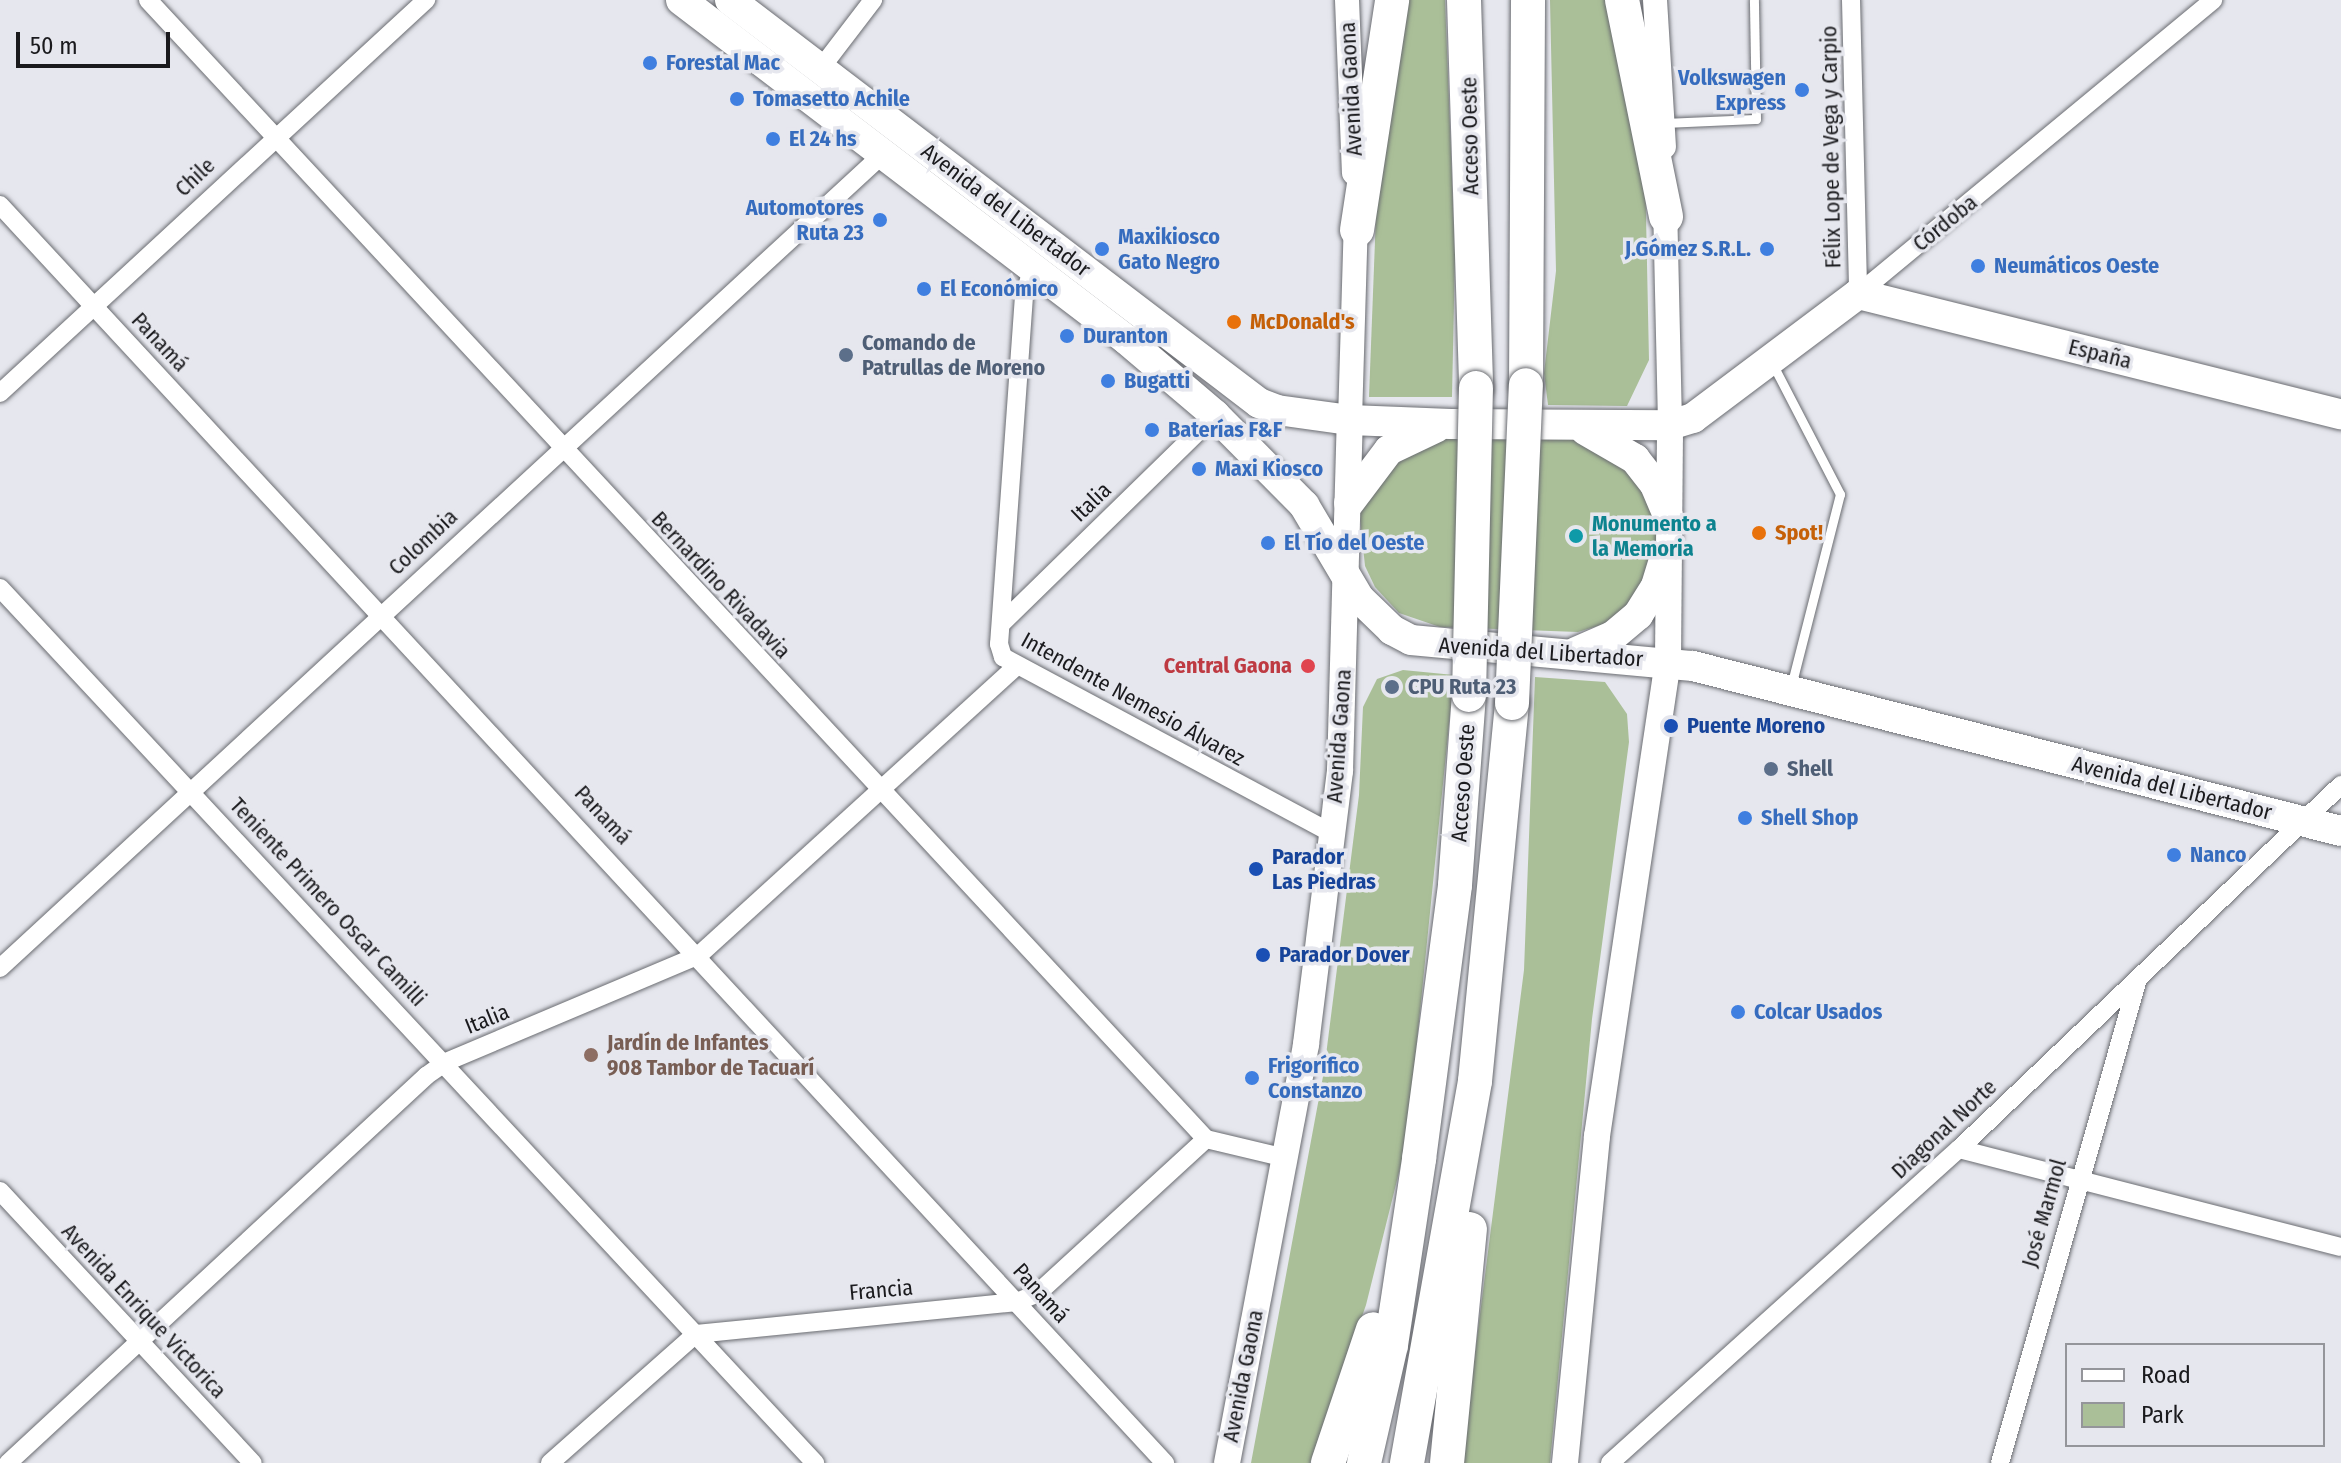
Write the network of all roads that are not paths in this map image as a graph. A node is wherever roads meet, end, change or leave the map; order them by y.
1 (148, 0) edge
2 (426, 0) edge
3 (681, 0) edge
4 (730, 0) edge
5 (873, 0) edge
6 (1347, 0) edge
7 (1392, 0) edge
8 (1464, 0) edge
9 (1528, 0) edge
10 (1622, 0) edge
11 (1655, 0) edge
12 (1754, 0) edge
13 (1851, 0) edge
14 (2215, 2) edge
15 (821, 68) junction
16 (1663, 123) junction
17 (274, 137) junction
18 (882, 155) junction
19 (0, 205) edge
20 (1666, 217) junction
21 (1357, 230) junction
22 (1033, 267) junction
23 (1858, 294) junction
24 (92, 306) junction
25 (1770, 360) junction
26 (0, 393) edge
27 (2341, 414) edge
28 (1215, 415) junction
29 (1350, 420) junction
30 (1451, 424) junction
31 (1670, 425) junction
32 (1579, 428) junction
33 (560, 449) junction
34 (1349, 503) junction
35 (1668, 515) junction
36 (1666, 554) junction
37 (1347, 571) junction
38 (0, 588) edge
39 (381, 613) junction
40 (1001, 624) junction
41 (1566, 654) junction
42 (1668, 661) junction
43 (1015, 667) junction
44 (1790, 690) junction
45 (2341, 785) edge
46 (189, 791) junction
47 (881, 791) junction
48 (2302, 821) junction
49 (2341, 831) edge
50 (1331, 833) junction
51 (699, 955) junction
52 (0, 968) edge
53 (2139, 976) junction
54 (446, 1062) junction
55 (1475, 1081) junction
56 (1206, 1139) junction
57 (1959, 1149) junction
58 (1286, 1158) junction
59 (1419, 1159) junction
60 (2078, 1179) junction
61 (0, 1191) edge
62 (2341, 1247) edge
63 (1017, 1302) junction
64 (696, 1334) junction
65 (138, 1339) junction
66 (8, 1463) edge
67 (253, 1463) edge
68 (550, 1463) edge
69 (815, 1463) edge
70 (1165, 1463) edge
71 (1227, 1463) edge
72 (1328, 1463) edge
73 (1364, 1463) edge
74 (1407, 1463) edge
75 (1447, 1463) edge
76 (1565, 1463) edge
77 (1610, 1463) edge
78 (2000, 1463) edge

1 - 17 street, Bernardino Rivadavia
2 - 17 street, Chile
3 - 18 main road, Avenida del Libertador
4 - 15 main road, Avenida del Libertador
5 - 15 street
6 - 21 street, Avenida Gaona
7 - 21 highway
8 - 59 highway, Acceso Oeste, bridge
9 - 55 highway, Acceso Oeste, bridge
10 - 20 highway
11 - 16 street
12 - 16 lane
13 - 23 street, Félix Lope de Vega y Carpio
14 - 23 street, Córdoba
15 - 29 main road, Avenida del Libertador
16 - 20 street
17 - 24 street, Chile
17 - 33 street, Bernardino Rivadavia
18 - 22 main road, Avenida del Libertador
18 - 33 street, Colombia
19 - 24 street, Panamá
20 - 31 street
21 - 29 street, Avenida Gaona
22 - 28 main road, Avenida del Libertador
22 - 40 street, Intendente Nemesio Álvarez
23 - 25 main road, Córdoba
23 - 27 main road, España
24 - 26 street, Chile
24 - 39 street, Panamá
25 - 31 main road, Córdoba
25 - 44 lane
28 - 37 main road, Avenida del Libertador
28 - 40 street, Italia
29 - 30 main road, Avenida del Libertador
29 - 34 main road, Avenida Gaona
30 - 32 main road, Avenida del Libertador
30 - 34 main road
31 - 32 main road, Avenida del Libertador
31 - 35 main road
32 - 35 main road
33 - 39 street, Colombia
33 - 47 street, Bernardino Rivadavia
34 - 37 main road, Avenida Gaona
35 - 36 main road
36 - 41 main road
36 - 42 main road
37 - 41 main road, Avenida del Libertador
37 - 50 main road, Avenida Gaona
38 - 46 street, Teniente Primero Oscar Camilli
39 - 46 street, Colombia
39 - 51 street, Panamá
40 - 43 street, Intendente Nemesio Álvarez
41 - 42 main road, Avenida del Libertador
42 - 44 main road, Avenida del Libertador
42 - 76 main road
43 - 47 street, Italia
43 - 50 street, Intendente Nemesio Álvarez
44 - 48 main road, Avenida del Libertador
45 - 48 street, Diagonal Norte
46 - 52 street, Colombia
46 - 54 street, Teniente Primero Oscar Camilli
47 - 51 street, Italia
47 - 56 street, Bernardino Rivadavia
48 - 49 main road, Avenida del Libertador
48 - 53 street, Diagonal Norte
50 - 58 main road, Avenida Gaona
51 - 54 street, Italia
51 - 63 street, Panamá
53 - 57 street, Diagonal Norte
53 - 60 street, José Marmol
54 - 64 street, Teniente Primero Oscar Camilli
54 - 65 street, Italia
55 - 74 highway, Acceso Oeste
55 - 75 highway
56 - 58 street
56 - 63 street, Francia
57 - 60 street
57 - 77 street, Diagonal Norte
58 - 71 main road, Avenida Gaona
59 - 72 highway
59 - 73 highway, Acceso Oeste
60 - 62 street
60 - 78 street, José Marmol
61 - 65 street, Avenida Enrique Victorica
63 - 64 street, Francia
63 - 70 street, Panamá
64 - 68 street
64 - 69 street, Teniente Primero Oscar Camilli
65 - 66 street, Italia
65 - 67 street, Avenida Enrique Victorica

